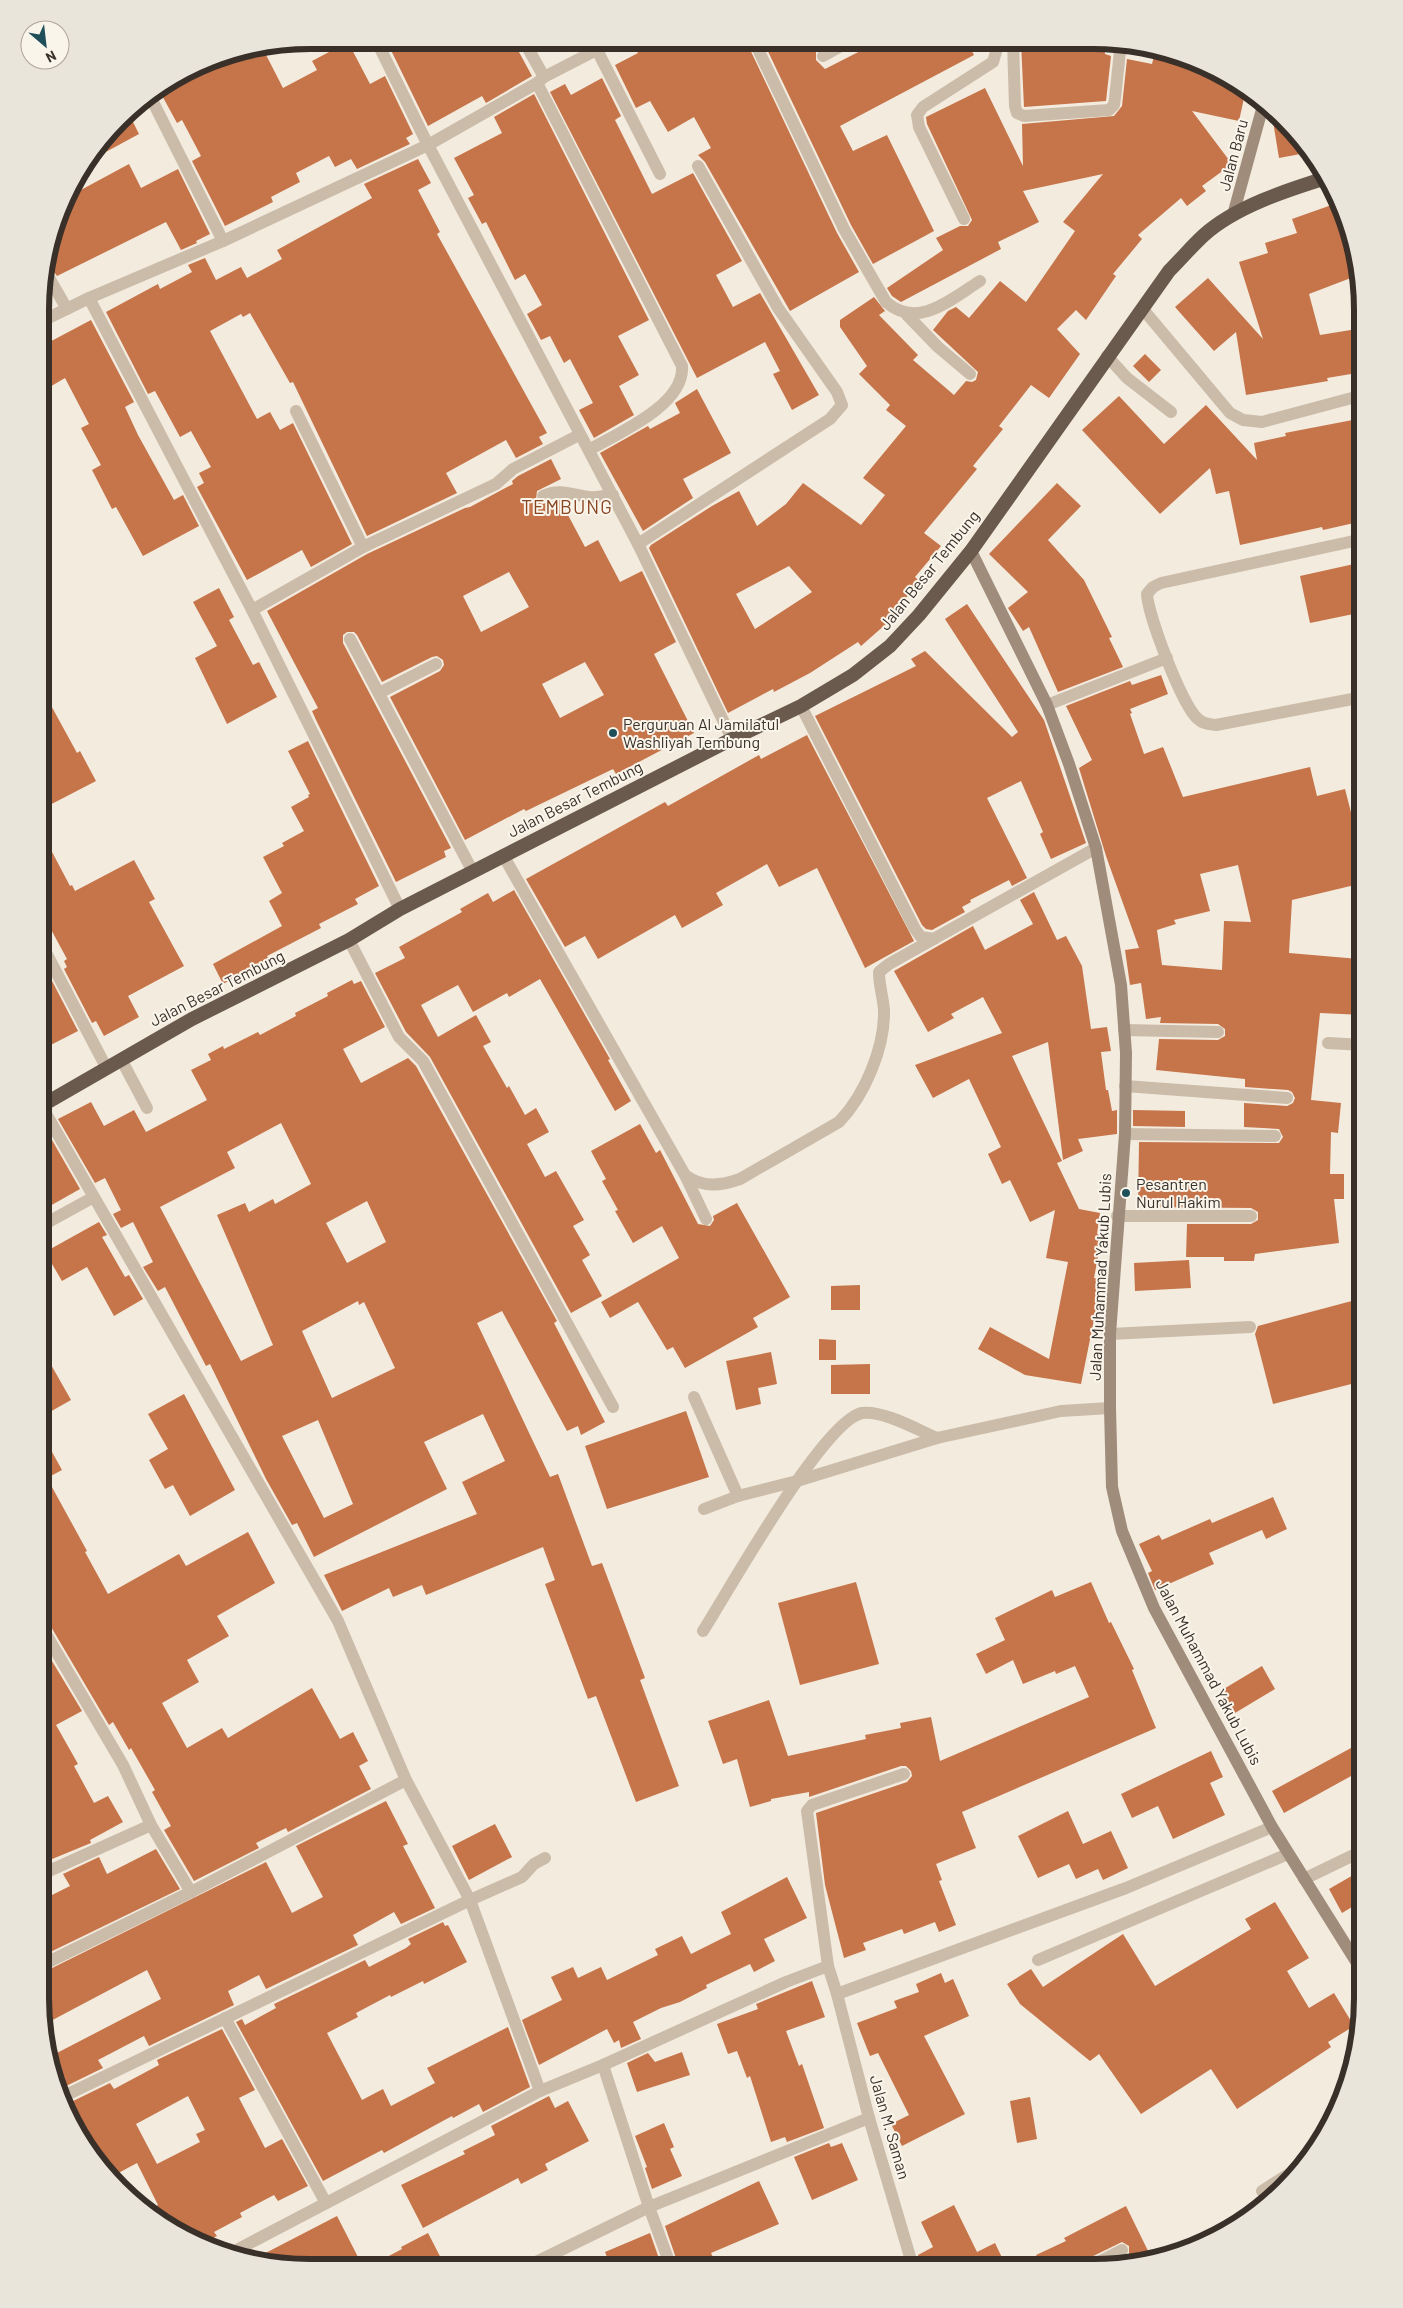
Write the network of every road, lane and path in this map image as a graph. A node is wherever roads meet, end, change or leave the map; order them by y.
1 (380, 49) edge
2 (527, 49) edge
3 (758, 49) edge
4 (836, 49) edge
5 (996, 49) edge
6 (1013, 49) edge
7 (597, 50) joint
8 (1120, 50) edge
9 (823, 56) dead end
10 (540, 80) junction
11 (153, 102) edge
12 (1262, 111) edge
13 (428, 145) junction
14 (698, 166) dead end
15 (660, 174) dead end
16 (1320, 180) edge
17 (1233, 216) junction
18 (964, 219) dead end
19 (222, 241) junction
20 (50, 280) edge
21 (980, 281) dead end
22 (90, 298) junction
23 (1142, 308) junction
24 (67, 309) junction
25 (907, 314) junction
26 (49, 318) edge
27 (1107, 356) junction
28 (970, 374) dead end
29 (1354, 397) edge
30 (296, 411) dead end
31 (1171, 412) dead end
32 (579, 435) junction
33 (589, 450) junction
34 (613, 494) junction
35 (543, 496) dead end
36 (1354, 541) edge
37 (638, 544) junction
38 (363, 547) junction
39 (971, 550) junction
40 (252, 610) junction
41 (350, 639) dead end
42 (1167, 658) junction
43 (436, 664) dead end
44 (379, 693) junction
45 (1354, 699) edge
46 (1047, 705) junction
47 (801, 706) junction
48 (732, 739) junction
49 (1096, 848) junction
50 (503, 855) junction
51 (473, 872) junction
52 (400, 909) junction
53 (934, 939) junction
54 (349, 940) junction
55 (49, 958) edge
56 (1124, 1030) junction
57 (1218, 1032) dead end
58 (1328, 1043) dead end
59 (1354, 1044) edge
60 (121, 1059) junction
61 (106, 1067) junction
62 (1125, 1086) junction
63 (1287, 1098) dead end
64 (49, 1100) edge
65 (148, 1108) dead end
66 (49, 1120) edge
67 (1125, 1134) junction
68 (1275, 1136) dead end
69 (685, 1174) junction
70 (92, 1198) junction
71 (1117, 1216) junction
72 (1251, 1216) dead end
73 (706, 1219) dead end
74 (49, 1222) edge
75 (1250, 1328) dead end
76 (1110, 1334) junction
77 (694, 1397) dead end
78 (613, 1407) dead end
79 (1110, 1408) junction
80 (937, 1438) junction
81 (797, 1481) junction
82 (738, 1496) junction
83 (704, 1509) dead end
84 (703, 1631) dead end
85 (49, 1639) edge
86 (904, 1774) dead end
87 (406, 1780) junction
88 (151, 1826) junction
89 (1272, 1827) junction
90 (1288, 1854) junction
91 (1354, 1855) edge
92 (546, 1858) dead end
93 (49, 1872) edge
94 (1304, 1879) junction
95 (191, 1892) junction
96 (470, 1900) junction
97 (1354, 1958) edge
98 (1038, 1960) dead end
99 (49, 1962) edge
100 (828, 1966) junction
101 (837, 1994) junction
102 (225, 2018) junction
103 (603, 2065) junction
104 (540, 2090) junction
105 (68, 2094) edge
106 (869, 2118) junction
107 (1282, 2179) edge
108 (1262, 2191) dead end
109 (326, 2203) junction
110 (649, 2207) junction
111 (240, 2250) edge
112 (1122, 2250) dead end
113 (542, 2259) edge
114 (668, 2259) edge
115 (910, 2259) edge
116 (1104, 2259) edge

1 - 13 street
2 - 10 street
3 - 25 street
4 - 9 street
5 - 18 street
6 - 8 street
7 - 10 street
7 - 15 street
10 - 13 street
10 - 33 street
11 - 19 street
12 - 17 main road, Jalan Baru
13 - 19 street
13 - 32 street
14 - 37 street
16 - 17 highway, Jalan Besar Tembung
17 - 23 highway, Jalan Besar Tembung
19 - 22 street
20 - 24 street
21 - 25 street
22 - 24 street
22 - 40 street
23 - 27 highway, Jalan Besar Tembung
23 - 29 street
24 - 26 street
25 - 28 street
27 - 31 street
27 - 39 highway, Jalan Besar Tembung
30 - 38 street
32 - 33 street
32 - 38 street
33 - 34 street
34 - 35 street
34 - 37 street
36 - 42 street
37 - 48 street
38 - 40 street
39 - 46 main road, Jalan Muhammad Yakub Lubis
39 - 47 highway, Jalan Besar Tembung
40 - 52 street
41 - 44 street
42 - 45 street
42 - 46 street
43 - 44 street
44 - 51 street
46 - 49 main road, Jalan Muhammad Yakub Lubis
47 - 48 highway, Jalan Besar Tembung
47 - 53 street
48 - 50 highway, Jalan Besar Tembung
49 - 53 street
49 - 56 main road, Jalan Muhammad Yakub Lubis
50 - 51 highway, Jalan Besar Tembung
50 - 69 street
51 - 52 highway, Jalan Besar Tembung
52 - 54 highway, Jalan Besar Tembung
53 - 69 street
54 - 60 highway, Jalan Besar Tembung
54 - 78 street
55 - 61 street
56 - 57 street
56 - 62 main road, Jalan Muhammad Yakub Lubis
58 - 59 street
60 - 61 highway, Jalan Besar Tembung
60 - 65 street
61 - 64 highway, Jalan Besar Tembung
62 - 63 street
62 - 67 main road, Jalan Muhammad Yakub Lubis
66 - 70 street
67 - 68 street
67 - 71 main road, Jalan Muhammad Yakub Lubis
69 - 73 street
70 - 74 street
70 - 87 street
71 - 72 street
71 - 76 main road, Jalan Muhammad Yakub Lubis
75 - 76 street
76 - 79 main road, Jalan Muhammad Yakub Lubis
77 - 82 street
79 - 80 street
79 - 89 main road, Jalan Muhammad Yakub Lubis
80 - 81 street
80 - 81 street
81 - 82 street
81 - 84 street
82 - 83 street
85 - 88 street
86 - 100 street, Jalan M. Saman
87 - 95 street
87 - 96 street
88 - 93 street
88 - 95 street
89 - 90 main road, Jalan Muhammad Yakub Lubis
89 - 101 street
90 - 94 main road, Jalan Muhammad Yakub Lubis
90 - 98 street
91 - 94 street
92 - 96 street
94 - 97 main road, Jalan Muhammad Yakub Lubis
95 - 99 street
96 - 102 street
96 - 104 street
100 - 101 street, Jalan M. Saman
100 - 103 street
101 - 106 street, Jalan M. Saman
102 - 105 street
102 - 109 street
103 - 104 street
103 - 110 street
104 - 109 street
106 - 110 street
106 - 115 street, Jalan M. Saman
107 - 108 street
109 - 111 street
110 - 113 street
110 - 114 street
112 - 116 street

